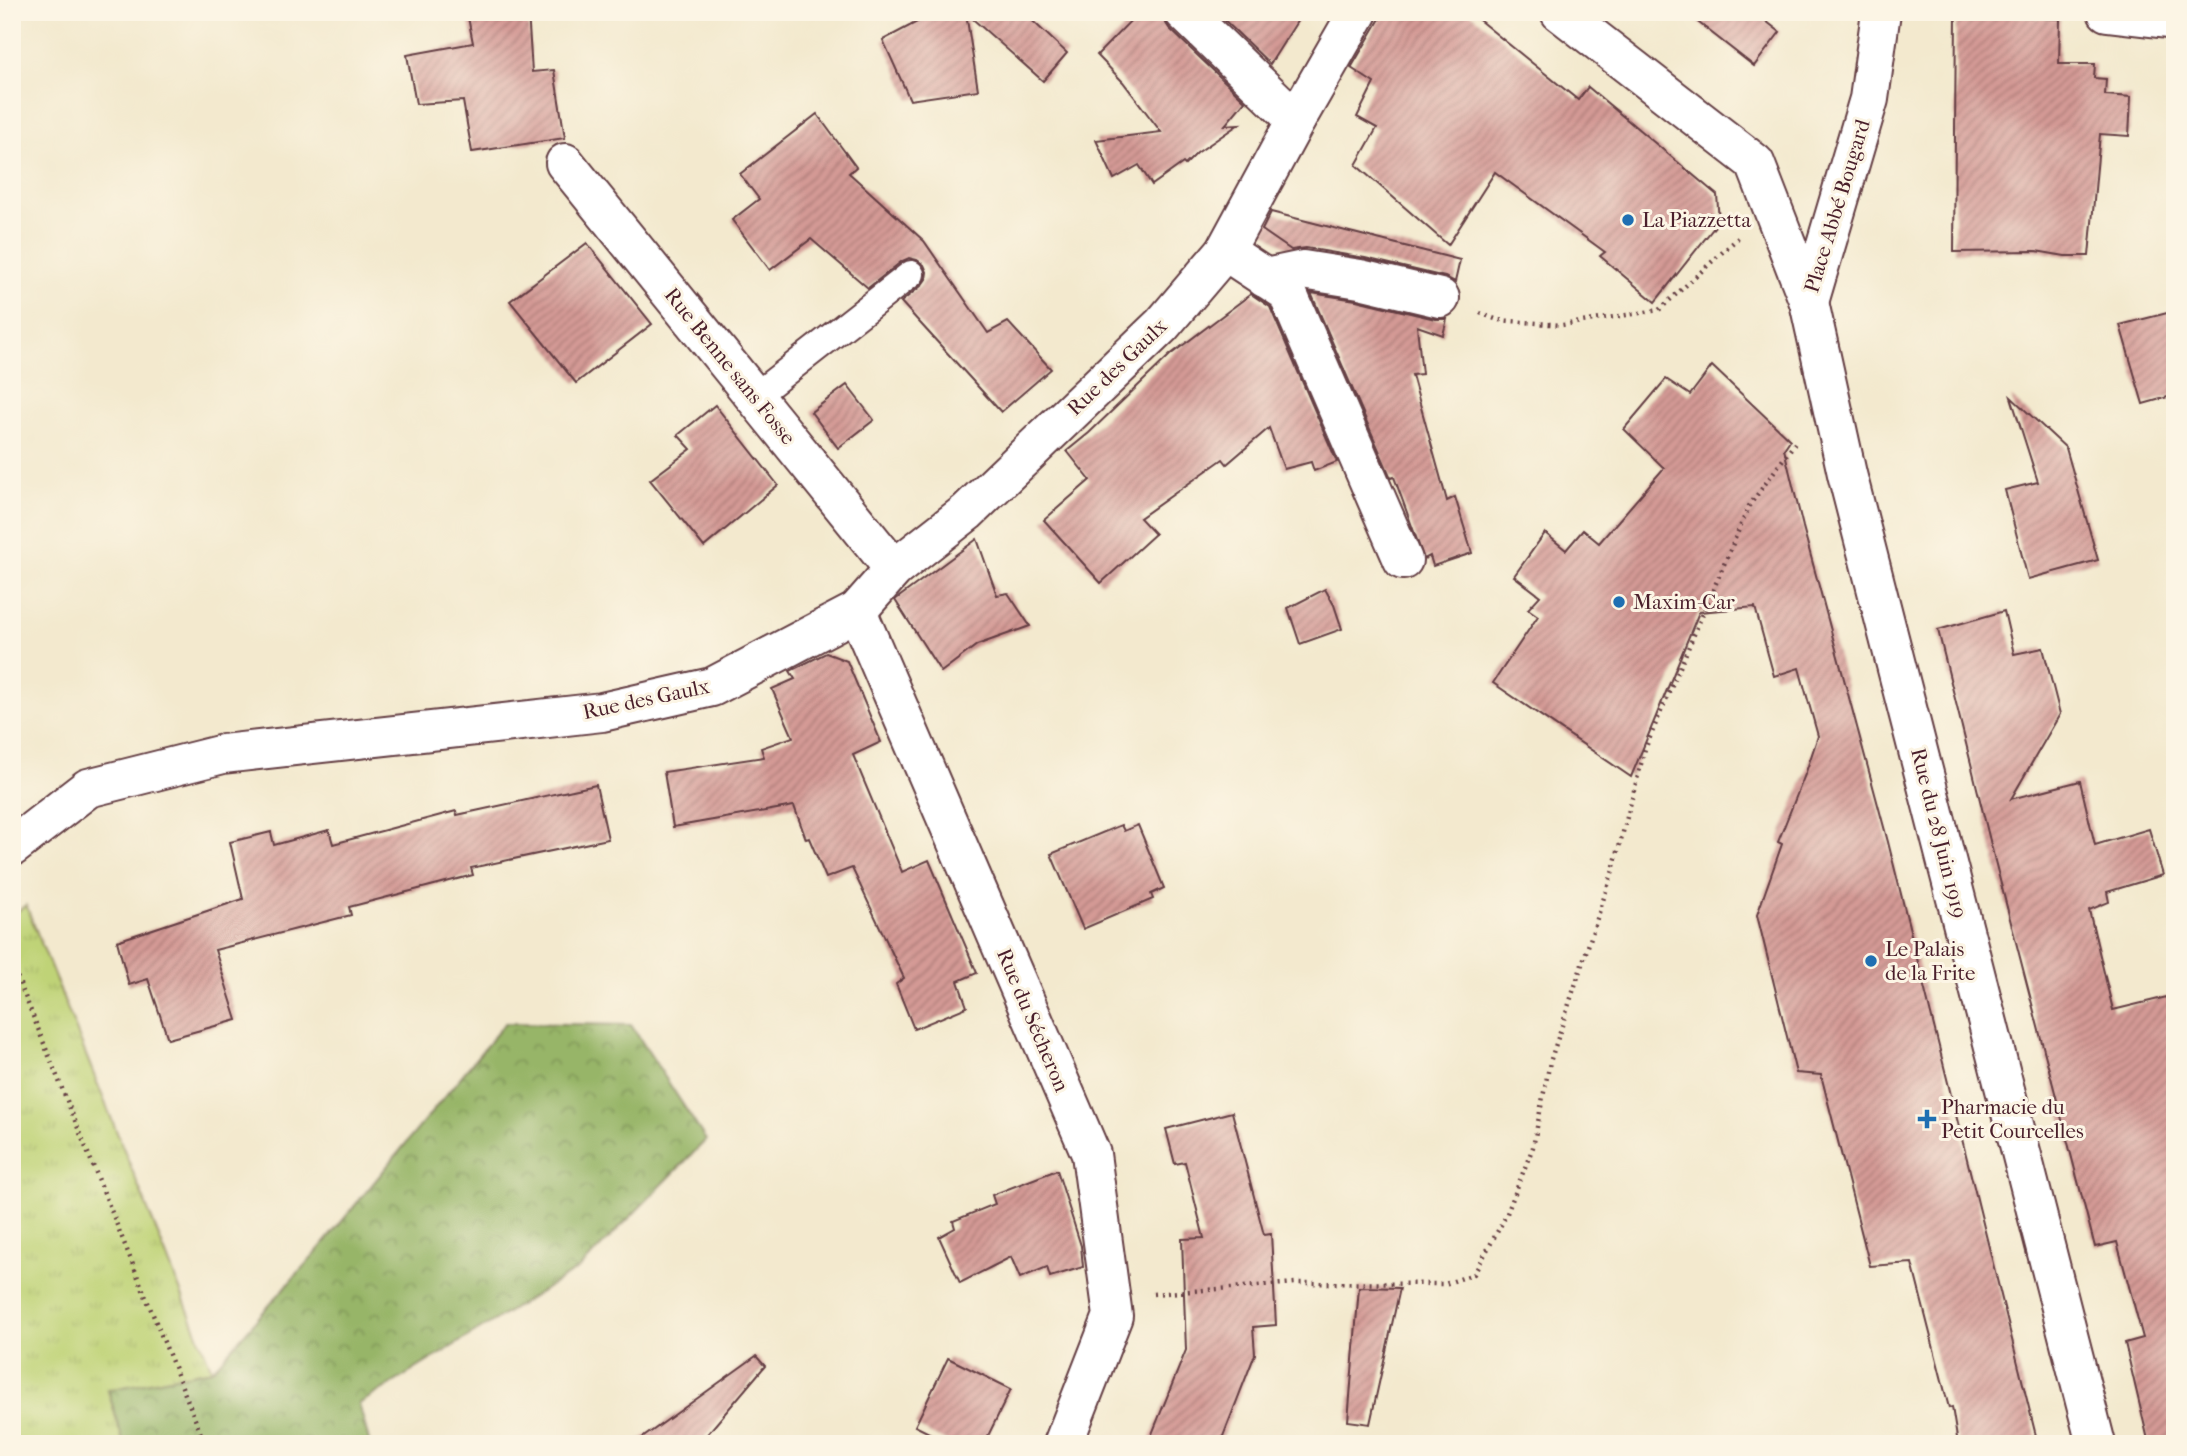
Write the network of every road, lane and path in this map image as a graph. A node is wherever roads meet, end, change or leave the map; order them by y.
1 (1184, 12) edge
2 (1358, 12) edge
3 (1560, 12) edge
4 (1881, 12) edge
5 (2107, 12) edge
6 (2175, 20) edge
7 (1296, 120) junction
8 (565, 163) dead end
9 (1772, 206) junction
10 (1225, 251) junction
11 (911, 274) dead end
12 (1265, 278) junction
13 (1440, 298) joint
14 (1809, 302) junction
15 (754, 397) junction
16 (1832, 405) junction
17 (1403, 560) dead end
18 (894, 569) junction
19 (857, 611) junction
20 (12, 848) edge
21 (12, 964) edge
22 (1111, 1301) junction
23 (205, 1444) edge
24 (1063, 1444) edge
25 (2096, 1444) edge

1 - 7 street
2 - 7 street, Rue des Gaulx
3 - 9 street, Place Abbé Bougard
4 - 14 street, Place Abbé Bougard
5 - 6 street
7 - 10 street, Rue des Gaulx
8 - 15 street, Rue Benne sans Fosse
9 - 13 path
9 - 14 street, Place Abbé Bougard
10 - 12 street
10 - 18 street, Rue des Gaulx
11 - 15 lane
12 - 13 street
12 - 17 street
14 - 16 street, Rue du 28 Juin 1919
15 - 18 street, Rue Benne sans Fosse
16 - 22 path
16 - 25 street, Rue du 28 Juin 1919
18 - 19 street, Rue des Gaulx
19 - 20 street, Rue des Gaulx
19 - 22 street, Rue du Sécheron
21 - 23 path
22 - 24 street, Rue du Sécheron

